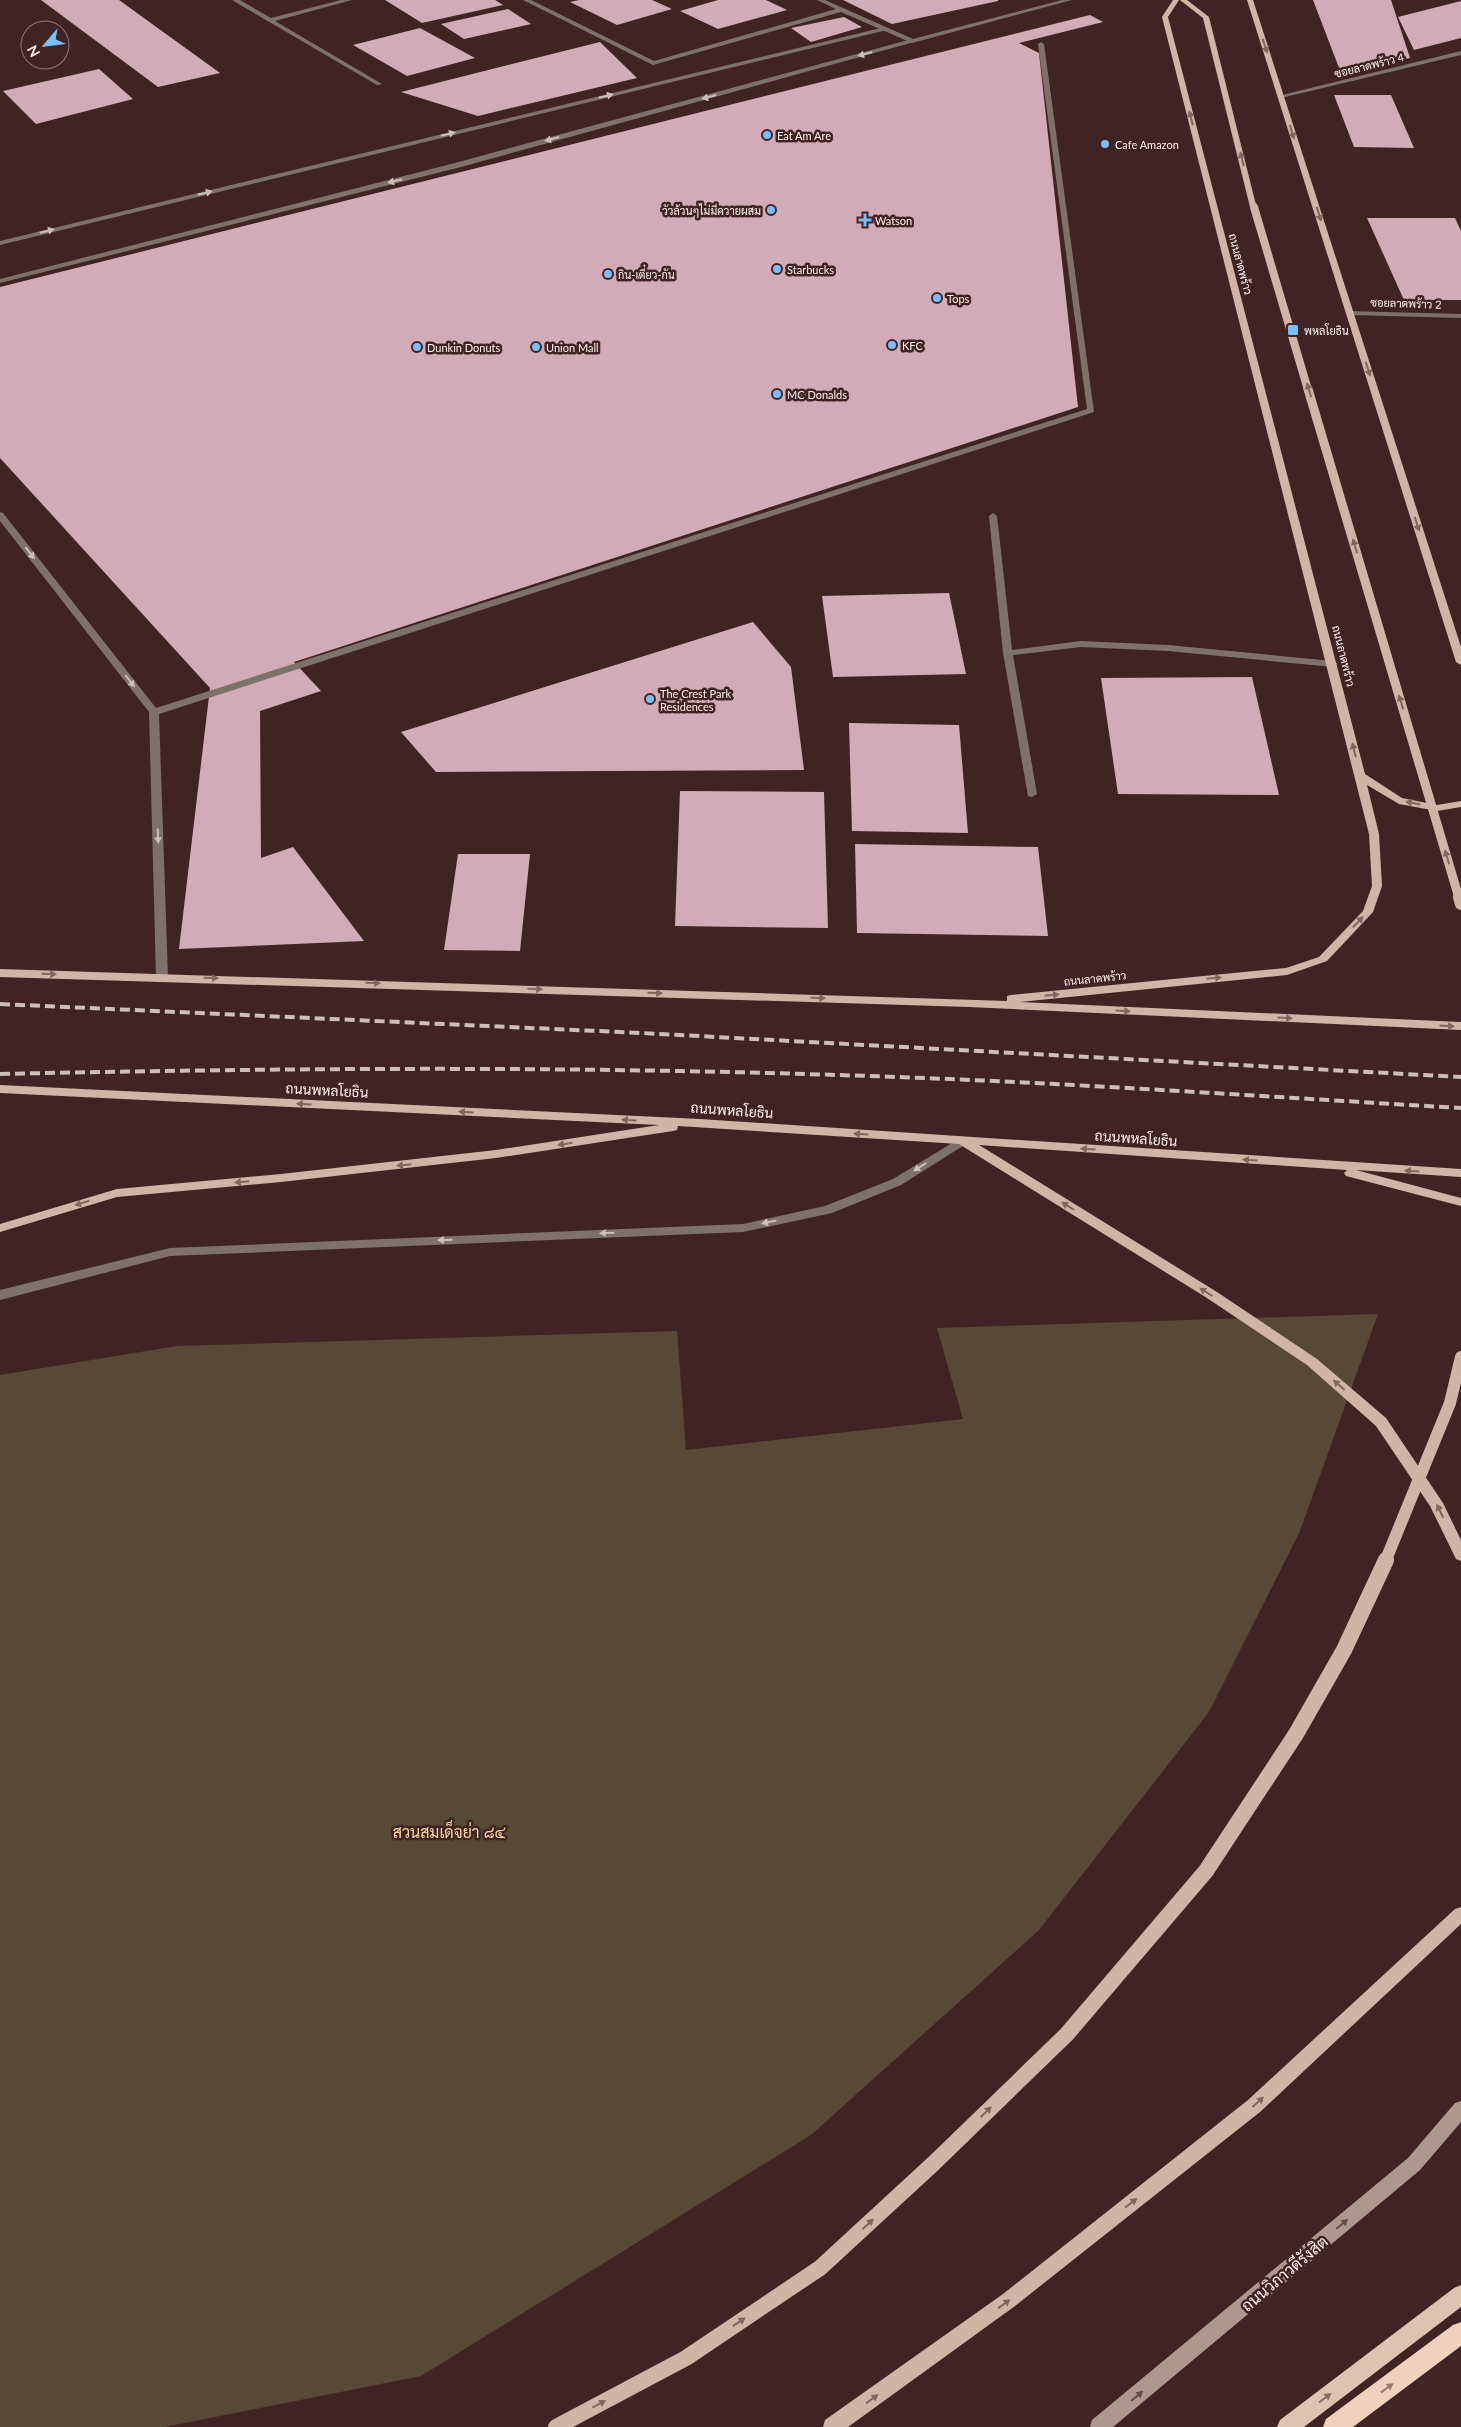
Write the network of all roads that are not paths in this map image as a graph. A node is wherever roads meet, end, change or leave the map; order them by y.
1 (235, 0) edge
2 (349, 0) edge
3 (526, 0) edge
4 (820, 0) edge
5 (1069, 0) edge
6 (1176, 0) edge
7 (1183, 0) edge
8 (1250, 0) edge
9 (841, 10) junction
10 (271, 20) junction
11 (885, 29) junction
12 (912, 41) junction
13 (1041, 44) dead end
14 (1461, 52) edge
15 (379, 84) dead end
16 (1281, 96) junction
17 (0, 243) edge
18 (0, 281) edge
19 (1350, 313) junction
20 (1461, 316) edge
21 (0, 515) edge
22 (992, 516) dead end
23 (1008, 653) junction
24 (1461, 662) edge
25 (1333, 664) junction
26 (154, 712) junction
27 (1360, 775) junction
28 (1032, 794) dead end
29 (1461, 804) edge
30 (1461, 904) edge
31 (0, 973) edge
32 (162, 977) junction
33 (969, 1004) junction
34 (1461, 1026) edge
35 (0, 1089) edge
36 (700, 1123) junction
37 (962, 1141) junction
38 (1323, 1166) junction
39 (1461, 1174) edge
40 (1461, 1202) edge
41 (0, 1228) edge
42 (0, 1295) edge
43 (1461, 1357) edge
44 (1461, 1555) edge
45 (1461, 1914) edge
46 (1461, 2109) edge
47 (1461, 2295) edge
48 (1461, 2333) edge
49 (556, 2427) edge
50 (832, 2427) edge
51 (1099, 2427) edge
52 (1287, 2427) edge
53 (1334, 2427) edge

1 - 10 street
2 - 10 street
3 - 9 street
4 - 9 street
5 - 12 street
25 -> 6 main road, ถนนลาดพร้าว
30 -> 7 main road, bridge
8 -> 16 main road
9 - 11 street
10 - 15 street
11 - 12 street
17 -> 11 street
12 -> 18 street
13 - 26 street
14 - 16 street, ซอยลาดพร้าว 4
16 -> 19 main road
19 - 20 street, ซอยลาดพร้าว 2
19 -> 24 main road
21 -> 26 street
22 - 23 street
23 - 25 street
23 - 28 street
27 -> 25 main road, ถนนลาดพร้าว
26 -> 32 street
29 -> 27 main road
33 -> 27 main road, ถนนลาดพร้าว
31 -> 32 main road
32 -> 33 main road
33 -> 34 main road
36 -> 35 main road, ถนนพหลโยธิน
37 -> 36 main road, ถนนพหลโยธิน
36 -> 41 main road
38 -> 37 main road, ถนนพหลโยธิน
37 -> 42 street
44 -> 37 main road
39 -> 38 main road, ถนนพหลโยธิน
38 - 40 main road
49 -> 43 main road, bridge
50 -> 45 main road
51 -> 46 main road, ถนนวิภาวดีรังสิต
52 -> 47 highway
53 -> 48 highway

